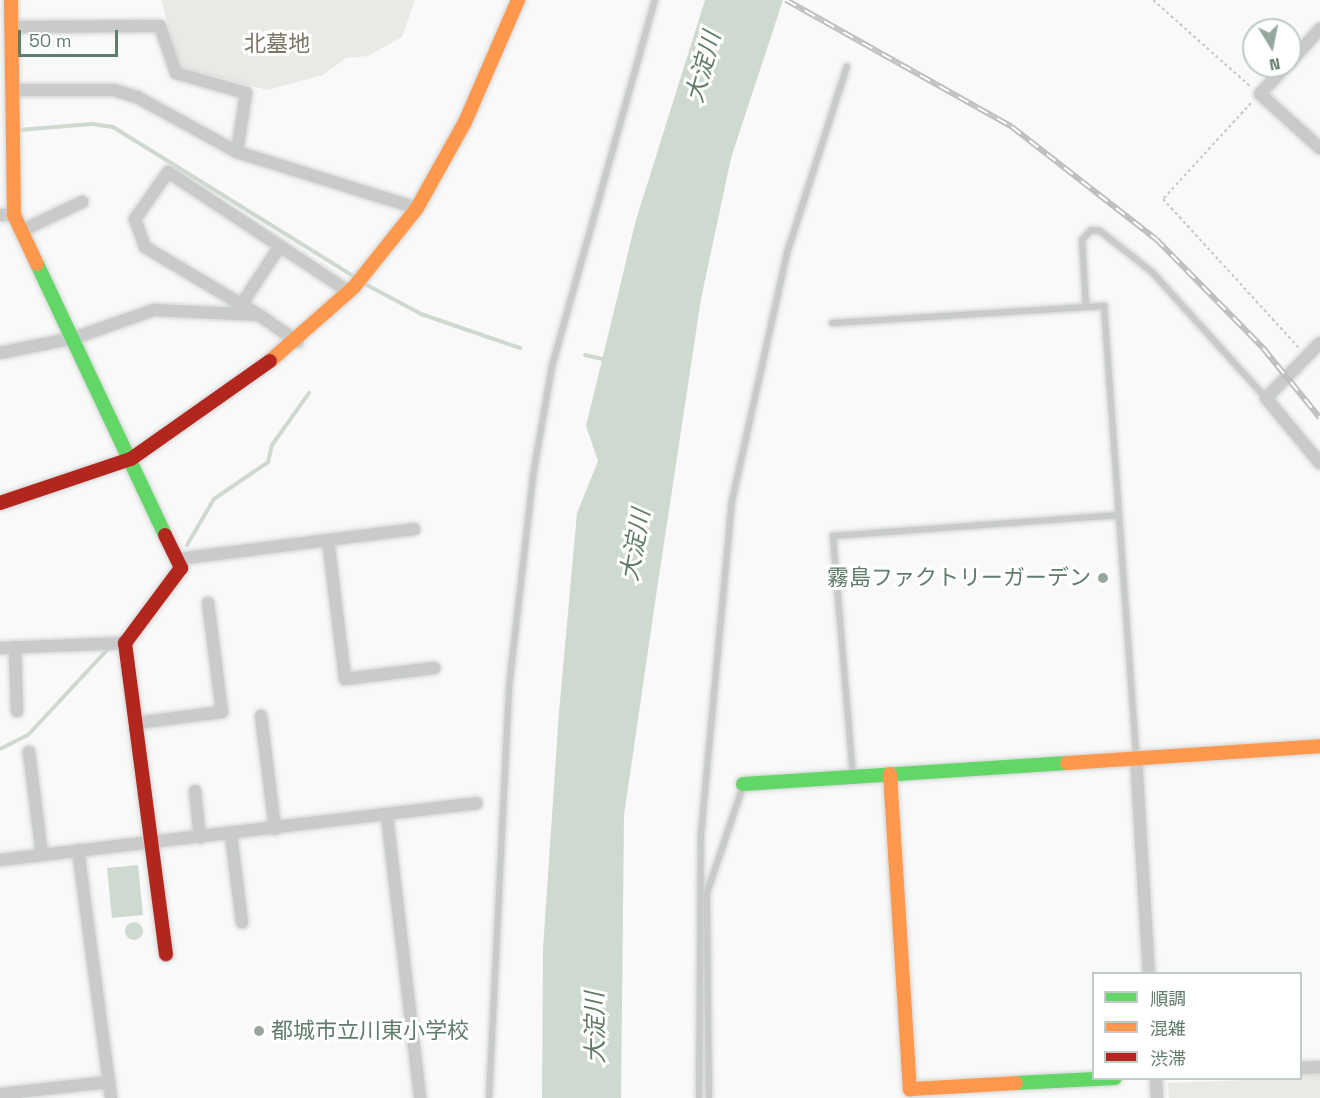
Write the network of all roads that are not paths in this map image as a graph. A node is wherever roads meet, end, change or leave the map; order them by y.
1 (11, 0) edge
2 (518, 0) edge
3 (655, 0) edge
4 (13, 27) junction
5 (1320, 29) edge
6 (1302, 49) edge
7 (847, 66) dead end
8 (1275, 78) edge
9 (12, 90) junction
10 (1320, 148) edge
11 (237, 152) junction
12 (82, 202) dead end
13 (417, 208) junction
14 (7, 215) edge
15 (21, 231) junction
16 (280, 246) junction
17 (351, 290) junction
18 (242, 305) junction
19 (1086, 307) junction
20 (259, 315) junction
21 (832, 323) dead end
22 (74, 338) junction
23 (298, 342) junction
24 (1320, 343) edge
25 (0, 353) edge
26 (1266, 398) junction
27 (131, 459) junction
28 (1320, 463) edge
29 (0, 503) edge
30 (1119, 515) junction
31 (414, 529) dead end
32 (328, 540) junction
33 (178, 559) junction
34 (208, 603) dead end
35 (126, 643) junction
36 (15, 647) junction
37 (0, 648) edge
38 (434, 668) dead end
39 (17, 711) dead end
40 (261, 716) dead end
41 (136, 723) junction
42 (1320, 746) edge
43 (29, 752) dead end
44 (1136, 758) junction
45 (890, 774) junction
46 (853, 777) junction
47 (743, 784) joint
48 (195, 791) dead end
49 (477, 803) dead end
50 (387, 816) junction
51 (274, 829) junction
52 (231, 835) junction
53 (200, 838) junction
54 (152, 844) junction
55 (78, 850) junction
56 (42, 855) junction
57 (0, 860) edge
58 (242, 922) dead end
59 (166, 954) dead end
60 (1149, 972) edge
61 (1320, 1067) edge
62 (1302, 1068) edge
63 (1092, 1079) edge
64 (1156, 1080) edge
65 (109, 1082) junction
66 (0, 1094) edge
67 (111, 1098) edge
68 (420, 1098) edge
69 (489, 1098) edge
70 (699, 1098) edge
71 (708, 1098) edge
72 (1157, 1098) edge

1 - 4 street
2 - 13 street
3 - 69 lane
4 - 9 street
4 - 11 street
5 - 6 street
7 - 70 lane
8 - 10 street
9 - 11 street
9 - 14 street
11 - 13 street
12 - 15 street
13 - 17 street
14 - 15 street
15 - 22 street
16 - 17 street
16 - 18 street
16 - 18 street
17 - 23 street
18 - 20 street
19 - 21 lane
19 - 26 lane
19 - 30 lane
20 - 22 street
20 - 23 street
22 - 25 street
22 - 27 street
23 - 27 street
24 - 26 street
26 - 28 street
27 - 29 street
27 - 33 street
30 - 44 lane
30 - 46 lane
31 - 32 street
32 - 33 street
32 - 38 street
33 - 35 street
34 - 41 street
35 - 36 street
35 - 41 street
36 - 37 street
36 - 39 street
40 - 51 street
41 - 54 street
42 - 44 street
43 - 56 street
44 - 45 street
44 - 60 street
45 - 46 street
45 - 63 street
46 - 47 street
47 - 71 lane
48 - 53 street
49 - 50 street
50 - 51 street
50 - 68 street
51 - 52 street
52 - 53 street
52 - 58 street
53 - 54 street
54 - 55 street
54 - 59 street
55 - 56 street
55 - 65 street
56 - 57 street
61 - 62 street
64 - 72 street
65 - 66 street
65 - 67 street

